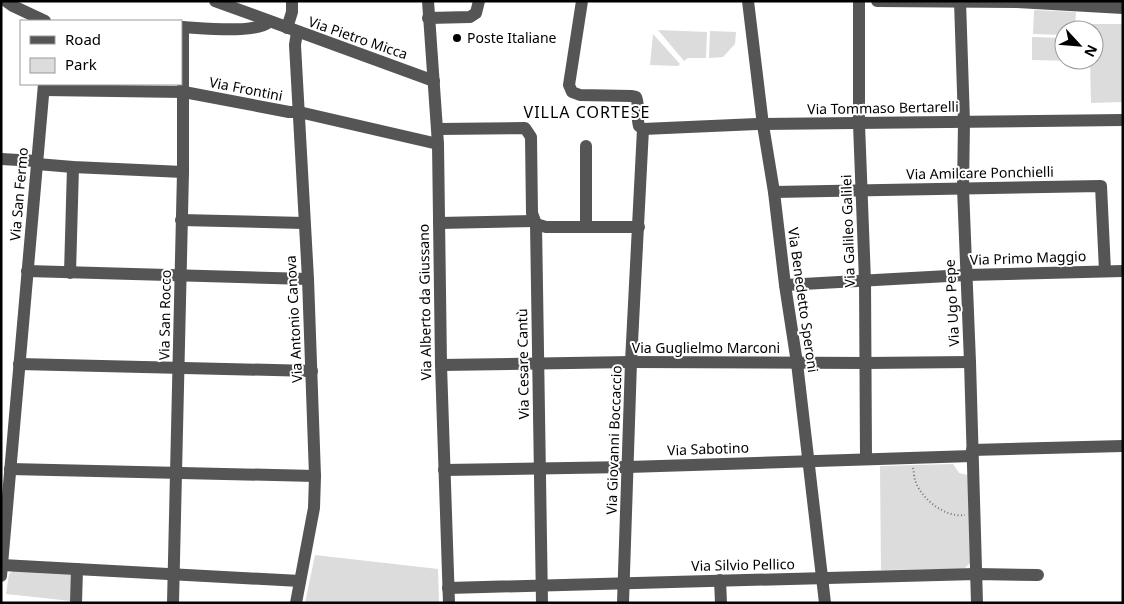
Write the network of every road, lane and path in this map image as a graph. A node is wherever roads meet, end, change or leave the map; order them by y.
1 (6, 1) edge
2 (215, 1) edge
3 (292, 1) edge
4 (428, 1) edge
5 (479, 1) edge
6 (582, 1) edge
7 (748, 1) edge
8 (859, 1) edge
9 (877, 1) edge
10 (960, 2) edge
11 (1123, 8) edge
12 (428, 18) junction
13 (43, 20) edge
14 (269, 22) junction
15 (182, 27) edge
16 (292, 30) junction
17 (434, 81) junction
18 (44, 87) edge
19 (184, 92) junction
20 (299, 112) junction
21 (1123, 120) edge
22 (964, 122) junction
23 (859, 124) junction
24 (763, 125) junction
25 (643, 128) junction
26 (438, 129) junction
27 (438, 144) junction
28 (586, 146) dead end
29 (1, 159) edge
30 (38, 163) junction
31 (73, 168) junction
32 (183, 172) junction
33 (963, 188) junction
34 (863, 189) junction
35 (774, 192) junction
36 (181, 220) junction
37 (304, 222) junction
38 (438, 223) junction
39 (535, 223) junction
40 (586, 227) junction
41 (639, 227) junction
42 (1105, 271) junction
43 (28, 272) junction
44 (1123, 272) edge
45 (70, 273) junction
46 (966, 275) junction
47 (181, 276) junction
48 (308, 279) junction
49 (866, 281) junction
50 (785, 284) junction
51 (631, 362) junction
52 (970, 362) junction
53 (797, 363) junction
54 (866, 363) junction
55 (19, 364) junction
56 (538, 364) junction
57 (441, 365) junction
58 (179, 367) junction
59 (312, 371) junction
60 (1123, 446) edge
61 (972, 453) junction
62 (912, 458) junction
63 (866, 460) junction
64 (809, 461) junction
65 (628, 467) junction
66 (540, 468) junction
67 (10, 469) junction
68 (444, 470) junction
69 (176, 473) junction
70 (315, 476) junction
71 (974, 513) junction
72 (77, 569) junction
73 (2, 570) edge
74 (174, 573) junction
75 (976, 574) junction
76 (1038, 574) dead end
77 (823, 578) junction
78 (720, 580) junction
79 (300, 581) junction
80 (624, 583) junction
81 (542, 586) junction
82 (448, 588) junction
83 (76, 603) edge
84 (173, 603) edge
85 (296, 603) edge
86 (449, 603) edge
87 (542, 603) edge
88 (623, 603) edge
89 (721, 603) edge
90 (825, 603) edge
91 (977, 603) edge

1 - 13 street
2 - 14 street, Via Pietro Micca
3 - 16 street, Via Antonio Canova
4 - 12 street, Via Alberto da Giussano
5 - 12 street
6 - 25 street, Via Giovanni Boccaccio
7 - 24 street, Via Benedetto Speroni
8 - 23 street, Via Galileo Galilei
9 - 10 street
10 - 11 street
10 - 22 street, Via Ugo Pepe
12 - 17 street, Via Alberto da Giussano
14 - 15 street
14 - 16 street, Via Pietro Micca
15 - 19 street, Via San Rocco
16 - 17 street, Via Pietro Micca
16 - 20 street, Via Antonio Canova
17 - 26 street, Via Alberto da Giussano
18 - 19 street, Via Frontini
18 - 30 street, Via San Fermo
19 - 20 street, Via Frontini
19 - 32 street, Via San Rocco
20 - 27 street, Via Frontini
20 - 37 street, Via Antonio Canova
21 - 22 street, Via Tommaso Bertarelli
22 - 23 street, Via Tommaso Bertarelli
22 - 33 street, Via Ugo Pepe
23 - 24 street, Via Tommaso Bertarelli
23 - 34 street, Via Galileo Galilei
24 - 25 street, Via Tommaso Bertarelli
24 - 35 street, Via Benedetto Speroni
25 - 41 street, Via Giovanni Boccaccio
26 - 27 street, Via Alberto da Giussano
26 - 39 street, Via Cesare Cantù
27 - 38 street, Via Alberto da Giussano
28 - 40 street
29 - 30 street
30 - 31 street
30 - 43 street, Via San Fermo
31 - 32 street
31 - 45 street
32 - 36 street, Via San Rocco
33 - 34 street, Via Amilcare Ponchielli
33 - 42 street, Via Amilcare Ponchielli
33 - 46 street, Via Ugo Pepe
34 - 35 street, Via Amilcare Ponchielli
34 - 49 street, Via Galileo Galilei
35 - 50 street, Via Benedetto Speroni
36 - 37 street
36 - 47 street, Via San Rocco
37 - 48 street, Via Antonio Canova
38 - 39 street
38 - 57 street, Via Alberto da Giussano
39 - 40 street
39 - 56 street, Via Cesare Cantù
40 - 41 street
41 - 51 street, Via Giovanni Boccaccio
42 - 44 street, Via Primo Maggio
42 - 46 street, Via Primo Maggio
43 - 45 street
43 - 55 street, Via San Fermo
45 - 47 street
46 - 49 street, Via Primo Maggio
46 - 52 street, Via Ugo Pepe
47 - 48 street
47 - 58 street, Via San Rocco
48 - 59 street, Via Antonio Canova
49 - 50 street, Via Primo Maggio
49 - 54 street, Via Galileo Galilei
50 - 53 street, Via Benedetto Speroni
51 - 53 street, Via Guglielmo Marconi
51 - 56 street, Via Guglielmo Marconi
51 - 65 street, Via Giovanni Boccaccio
52 - 54 street, Via Guglielmo Marconi
52 - 61 street, Via Ugo Pepe
53 - 54 street, Via Guglielmo Marconi
53 - 64 street, Via Benedetto Speroni
54 - 63 street, Via Galileo Galilei
55 - 58 street
55 - 67 street, Via San Fermo
56 - 57 street, Via Guglielmo Marconi
56 - 66 street, Via Cesare Cantù
57 - 68 street, Via Alberto da Giussano
58 - 59 street
58 - 69 street, Via San Rocco
59 - 70 street, Via Antonio Canova
60 - 61 street, Via Sabotino
61 - 62 street, Via Sabotino
61 - 71 street, Via Ugo Pepe
62 - 63 street, Via Sabotino
62 - 71 path
63 - 64 street, Via Sabotino
64 - 65 street, Via Sabotino
64 - 77 street, Via Benedetto Speroni
65 - 66 street, Via Sabotino
65 - 80 street, Via Giovanni Boccaccio
66 - 68 street, Via Sabotino
66 - 81 street, Via Cesare Cantù
67 - 69 street
67 - 73 street, Via San Fermo
68 - 82 street, Via Alberto da Giussano
69 - 70 street
69 - 74 street, Via San Rocco
70 - 79 street, Via Antonio Canova
71 - 75 street, Via Ugo Pepe
72 - 73 street
72 - 74 street
72 - 83 street
74 - 79 street
74 - 84 street, Via San Rocco
75 - 76 street, Via Silvio Pellico
75 - 77 street, Via Silvio Pellico
75 - 91 street, Via Ugo Pepe
77 - 78 street, Via Silvio Pellico
77 - 90 street, Via Benedetto Speroni
78 - 80 street, Via Silvio Pellico
78 - 89 street
79 - 85 street, Via Antonio Canova
80 - 81 street, Via Silvio Pellico
80 - 88 street, Via Giovanni Boccaccio
81 - 82 street, Via Silvio Pellico
81 - 87 street, Via Cesare Cantù
82 - 86 street, Via Alberto da Giussano

